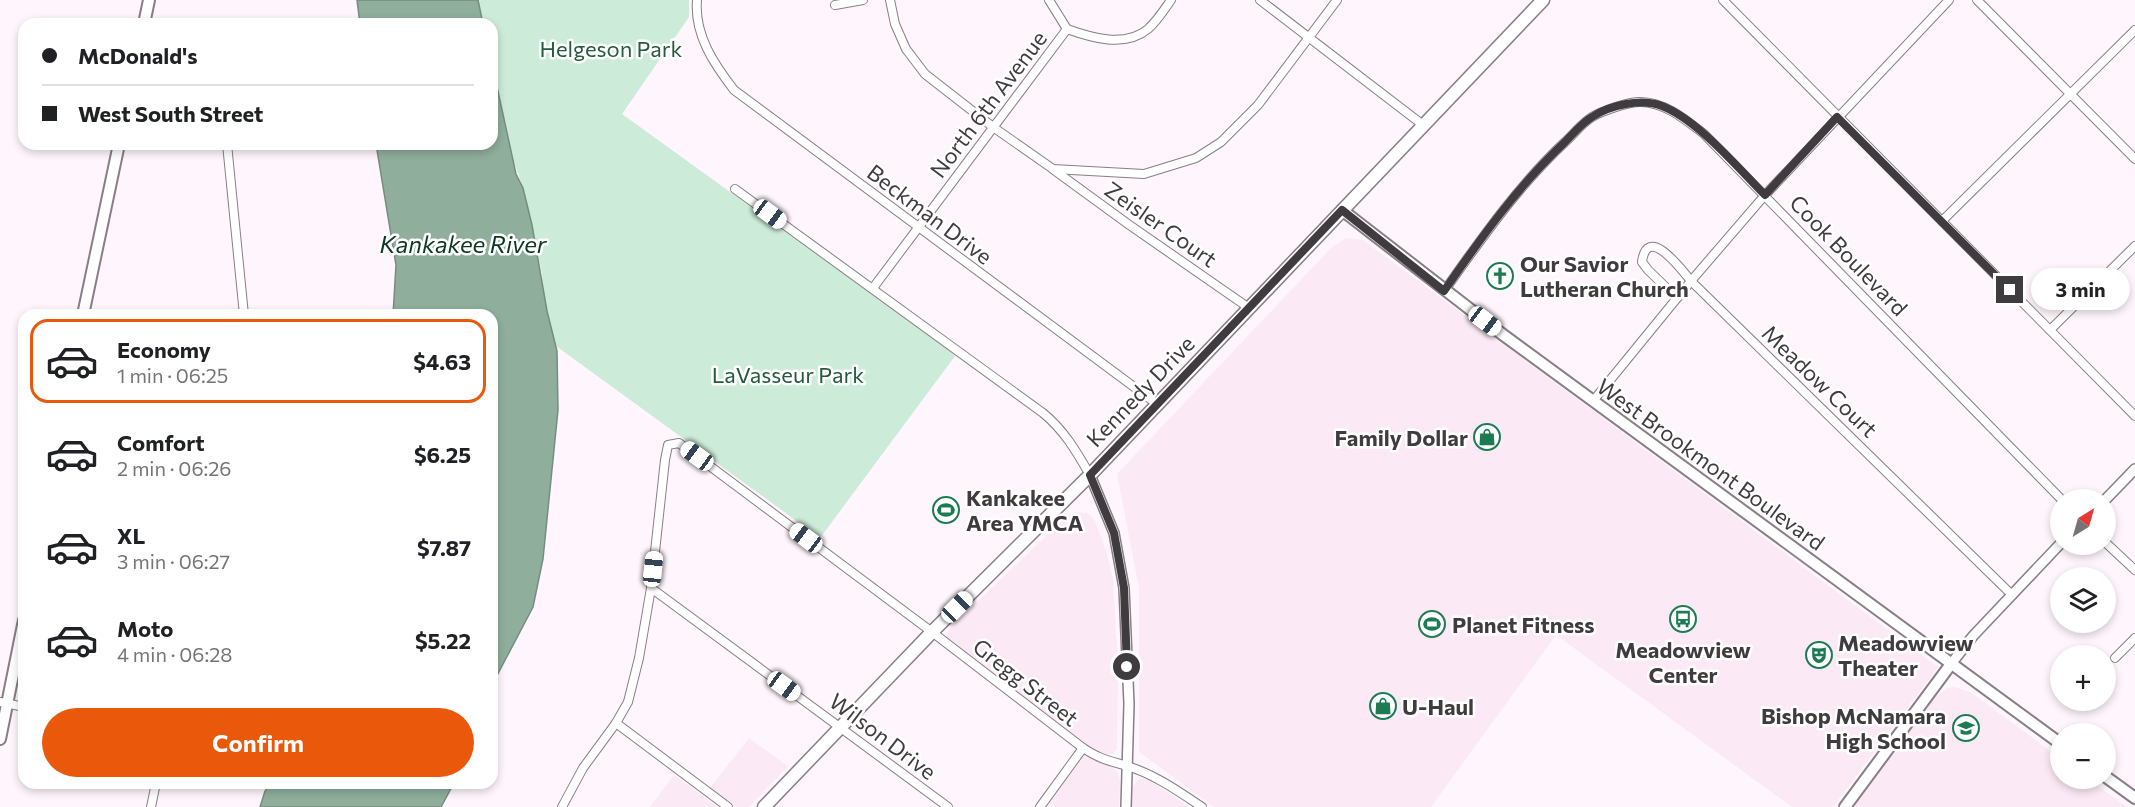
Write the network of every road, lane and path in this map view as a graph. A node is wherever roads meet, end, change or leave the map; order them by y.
1 (149, 0) edge
2 (697, 0) edge
3 (864, 0) edge
4 (890, 0) edge
5 (1049, 0) edge
6 (1171, 0) edge
7 (1260, 0) edge
8 (1337, 0) edge
9 (1543, 0) edge
10 (1949, 0) edge
11 (1977, 0) edge
12 (1726, 1) edge
13 (835, 5) dead end
14 (145, 18) edge
15 (1067, 29) junction
16 (2135, 30) edge
17 (1310, 36) junction
18 (2070, 94) junction
19 (1837, 117) junction
20 (1423, 126) junction
21 (993, 127) junction
22 (118, 150) edge
23 (227, 150) edge
24 (2135, 159) edge
25 (1053, 169) junction
26 (735, 189) dead end
27 (1765, 195) junction
28 (1342, 210) junction
29 (1942, 221) junction
30 (917, 227) junction
31 (2135, 246) edge
32 (1691, 281) junction
33 (873, 288) junction
34 (1444, 291) junction
35 (1677, 298) junction
36 (1249, 308) junction
37 (84, 309) edge
38 (243, 309) edge
39 (2050, 330) junction
40 (1593, 401) junction
41 (1157, 404) junction
42 (2135, 416) edge
43 (2135, 469) edge
44 (1090, 475) junction
45 (2051, 489) edge
46 (2116, 489) edge
47 (2116, 552) edge
48 (2050, 554) edge
49 (2135, 570) edge
50 (651, 588) junction
51 (2011, 594) junction
52 (932, 632) junction
53 (2135, 638) edge
54 (18, 645) edge
55 (2116, 657) edge
56 (1952, 664) junction
57 (4, 703) edge
58 (616, 723) junction
59 (842, 728) junction
60 (2050, 736) edge
61 (0, 739) edge
62 (1083, 748) junction
63 (1127, 766) junction
64 (2116, 784) edge
65 (155, 789) edge
66 (2135, 797) edge
67 (151, 807) edge
68 (562, 807) edge
69 (728, 807) edge
70 (765, 807) edge
71 (948, 807) edge
72 (1040, 807) edge
73 (1126, 807) edge
74 (1202, 807) edge
75 (1845, 807) edge

1 - 14 main road
2 - 30 street, Beckman Drive
3 - 13 street
4 - 21 street, Zeisler Court
5 - 15 street
6 - 15 street
7 - 17 street
8 - 17 street
9 - 20 main road, Kennedy Drive
10 - 19 street
11 - 18 street
12 - 19 street
15 - 21 street, North 6th Avenue
16 - 18 street
17 - 20 street
17 - 25 street
18 - 24 street
18 - 29 street
19 - 27 street
19 - 29 street
20 - 28 main road, Kennedy Drive
21 - 25 street, Zeisler Court
21 - 30 street, North 6th Avenue
22 - 37 main road
23 - 38 street
25 - 36 street, Zeisler Court
26 - 33 street
27 - 32 street
27 - 34 street, Cook Boulevard
27 - 45 street, Cook Boulevard
28 - 34 main road, West Brookmont Boulevard
28 - 36 main road, Kennedy Drive
29 - 39 street
30 - 33 street, North 6th Avenue
30 - 41 street, Beckman Drive
31 - 39 street
32 - 35 street
32 - 35 street, Meadow Court
32 - 51 street, Meadow Court
33 - 44 street
34 - 40 main road, West Brookmont Boulevard
35 - 40 street
36 - 41 main road, Kennedy Drive
39 - 42 street
40 - 56 main road, West Brookmont Boulevard
41 - 44 main road, Kennedy Drive
43 - 46 street
44 - 52 main road, Kennedy Drive
44 - 63 street
47 - 49 street
48 - 51 street
50 - 52 street, Gregg Street
50 - 58 street
50 - 59 street, Wilson Drive
51 - 56 street
52 - 59 main road, Kennedy Drive
52 - 62 street, Gregg Street
53 - 55 street
54 - 57 main road
56 - 60 main road, West Brookmont Boulevard
56 - 75 main road
57 - 61 main road
58 - 68 street
58 - 69 street
59 - 70 main road, Kennedy Drive
59 - 71 street, Wilson Drive
62 - 63 street, Gregg Street
62 - 72 street
63 - 73 street
63 - 74 street, Gregg Street
64 - 66 main road
65 - 67 street

